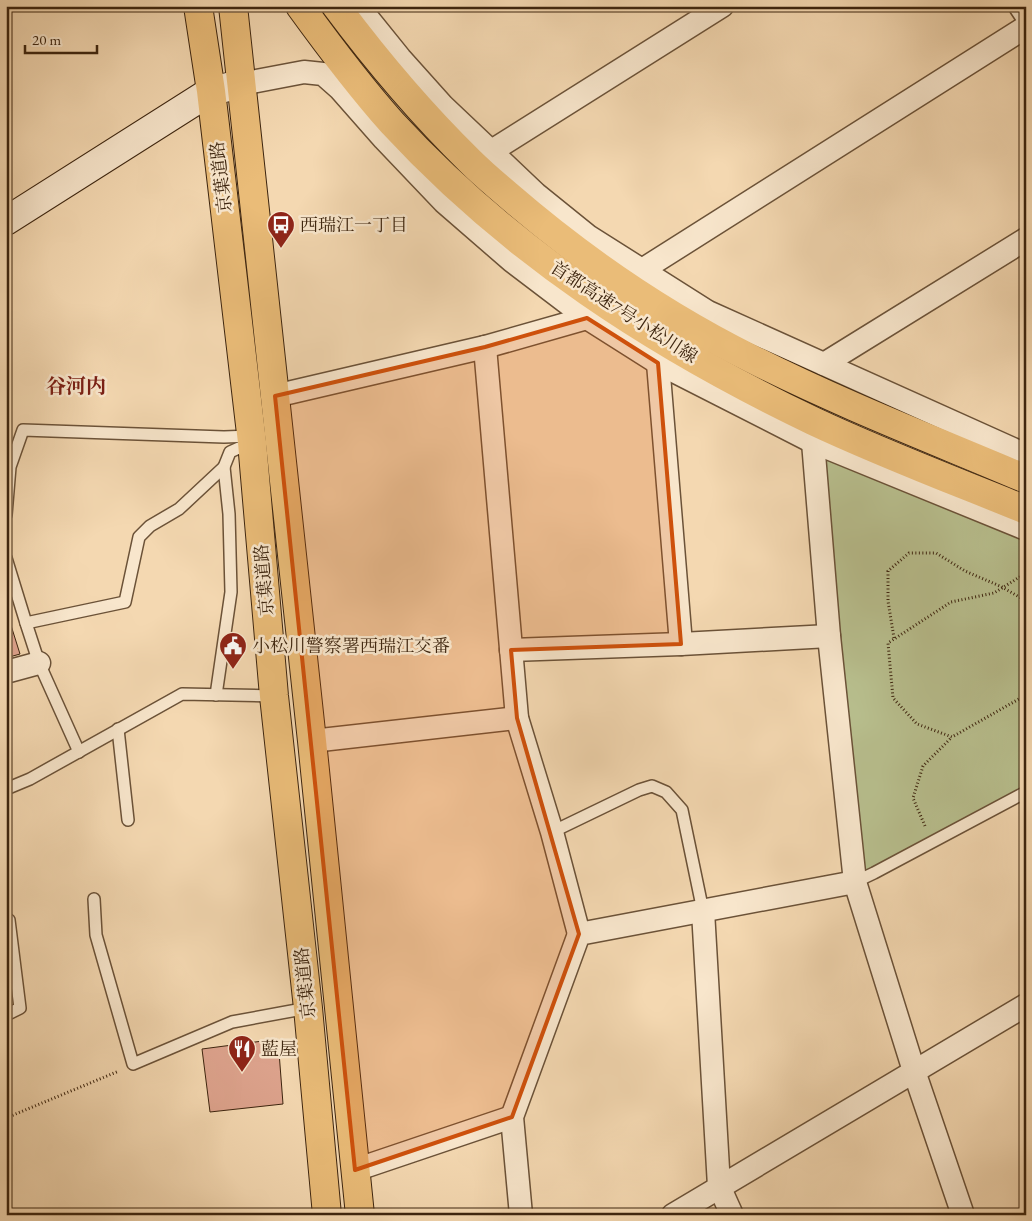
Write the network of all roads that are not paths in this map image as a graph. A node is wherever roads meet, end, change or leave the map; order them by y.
1 (198, 6) edge
2 (233, 6) edge
3 (300, 6) edge
4 (336, 6) edge
5 (722, 6) edge
6 (1020, 6) edge
7 (363, 8) edge
8 (1026, 15) edge
9 (1026, 27) edge
10 (241, 84) junction
11 (211, 91) junction
12 (490, 152) junction
13 (6, 221) edge
14 (1026, 239) edge
15 (642, 270) junction
16 (587, 318) junction
17 (485, 347) junction
18 (658, 363) junction
19 (824, 364) junction
20 (275, 396) junction
21 (251, 439) junction
22 (812, 442) junction
23 (1026, 455) edge
24 (224, 467) junction
25 (1026, 478) edge
26 (1026, 510) edge
27 (6, 515) edge
28 (1026, 529) edge
29 (6, 558) edge
30 (26, 623) junction
31 (829, 636) junction
32 (681, 644) junction
33 (511, 650) junction
34 (39, 663) junction
35 (6, 672) edge
36 (216, 695) junction
37 (274, 696) junction
38 (517, 718) junction
39 (118, 729) junction
40 (312, 741) junction
41 (79, 752) junction
42 (6, 789) edge
43 (1026, 792) edge
44 (128, 820) dead end
45 (552, 832) junction
46 (856, 882) junction
47 (94, 899) dead end
48 (703, 911) junction
49 (6, 920) edge
50 (579, 934) junction
51 (1026, 1005) edge
52 (308, 1008) junction
53 (6, 1015) edge
54 (914, 1071) junction
55 (512, 1117) junction
56 (355, 1170) junction
57 (719, 1186) junction
58 (327, 1215) edge
59 (360, 1215) edge
60 (521, 1215) edge
61 (673, 1215) edge
62 (732, 1215) edge
63 (963, 1215) edge

1 - 11 highway, 京葉道路
2 - 10 highway, 京葉道路
3 - 26 highway, 首都高速7号小松川線
4 - 25 highway, 首都高速7号小松川線
5 - 12 street
6 - 8 street
7 - 12 street
9 - 15 street
10 - 11 street
10 - 16 street
10 - 20 highway, 京葉道路
11 - 13 street
11 - 21 highway, 京葉道路
12 - 15 street
14 - 19 street
15 - 19 street
16 - 17 street
16 - 18 street
17 - 20 street
17 - 33 street
18 - 22 street
18 - 32 street
19 - 23 street
20 - 40 highway, 京葉道路
21 - 24 lane
21 - 27 lane
21 - 37 highway, 京葉道路
22 - 28 street
22 - 31 street
24 - 30 lane
24 - 36 lane
29 - 30 lane
30 - 34 lane
31 - 32 street
31 - 46 street
32 - 33 street
33 - 38 street
34 - 35 street
34 - 41 lane
36 - 37 lane
36 - 39 lane
37 - 52 highway, 京葉道路
38 - 40 street
38 - 45 street
39 - 41 lane
39 - 44 lane
40 - 56 highway, 京葉道路
41 - 42 lane
43 - 46 lane
45 - 48 lane
45 - 50 street
46 - 48 street
46 - 54 street
47 - 52 lane
48 - 50 street
48 - 57 street
49 - 53 lane
50 - 55 street
51 - 54 street
52 - 58 highway, 京葉道路
54 - 57 street
54 - 63 street
55 - 56 street
55 - 60 street
56 - 59 highway, 京葉道路
57 - 61 street
57 - 62 street

